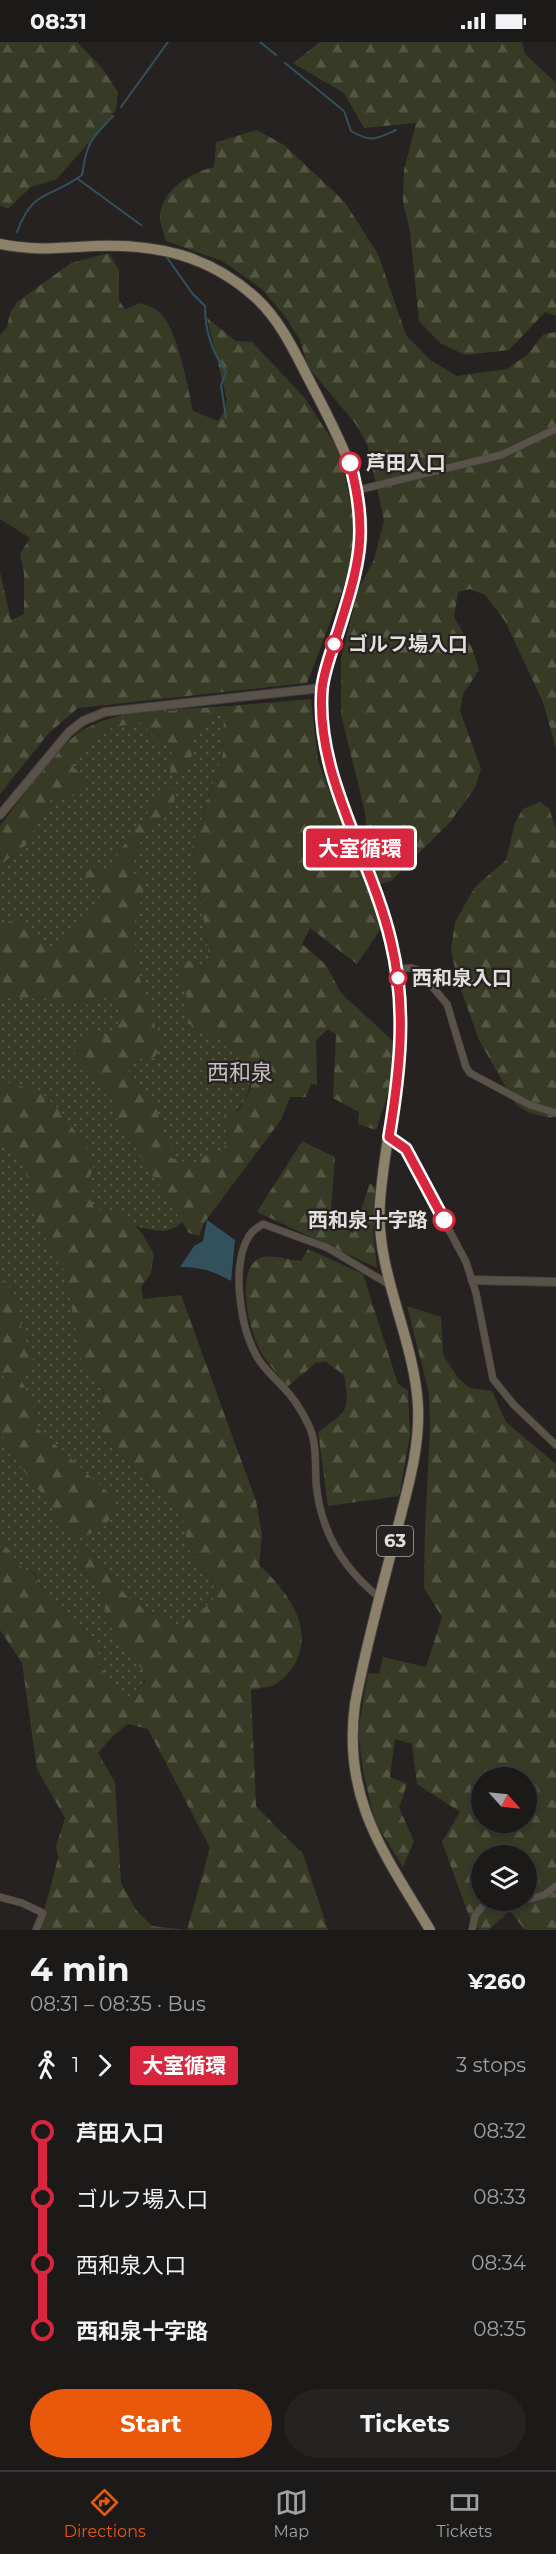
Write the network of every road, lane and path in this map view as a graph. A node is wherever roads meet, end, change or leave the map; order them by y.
1 (0, 244) edge
2 (556, 429) edge
3 (358, 490) junction
4 (322, 688) junction
5 (0, 815) edge
6 (397, 969) junction
7 (556, 1113) edge
8 (389, 1137) junction
9 (472, 1280) junction
10 (556, 1282) edge
11 (390, 1285) junction
12 (556, 1445) edge
13 (380, 1598) junction
14 (556, 1886) edge
15 (0, 1897) edge
16 (537, 1897) edge
17 (479, 1911) edge
18 (36, 1930) edge
19 (430, 1930) edge
20 (471, 1930) edge

1 - 3 main road, 63
2 - 3 street
3 - 4 main road, 63
4 - 5 street
4 - 6 main road, 63
6 - 7 street
6 - 8 main road, 63
8 - 9 street
8 - 11 main road, 63
9 - 10 street
9 - 12 street
11 - 13 main road, 63
11 - 13 street
13 - 19 main road, 63
14 - 16 street
15 - 18 street
17 - 20 street

